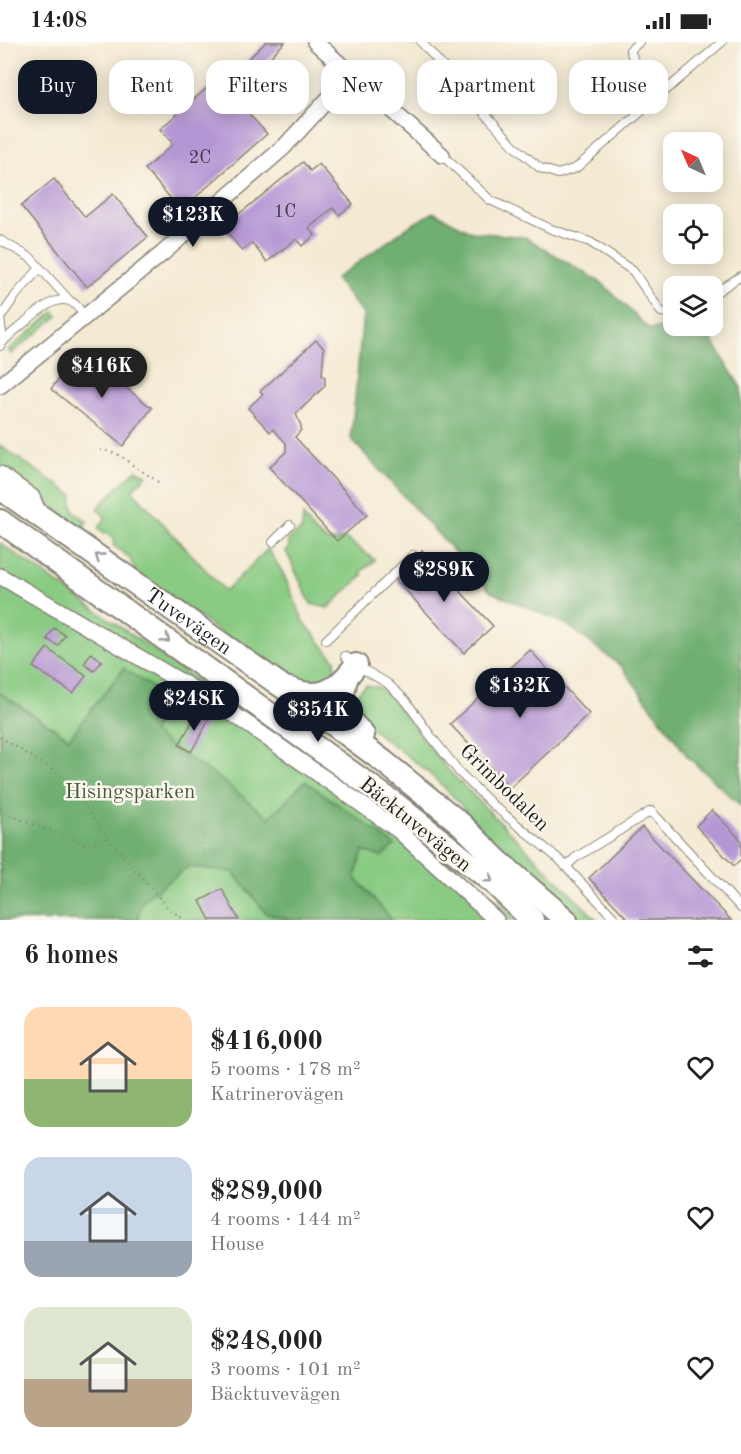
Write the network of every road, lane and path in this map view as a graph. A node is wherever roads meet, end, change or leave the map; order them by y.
1 (315, 42) edge
2 (421, 42) edge
3 (639, 42) edge
4 (722, 42) edge
5 (336, 60) edge
6 (634, 60) edge
7 (668, 90) edge
8 (321, 107) edge
9 (396, 114) edge
10 (639, 114) edge
11 (442, 155) joint
12 (0, 240) edge
13 (40, 268) junction
14 (741, 276) edge
15 (723, 288) edge
16 (69, 300) junction
17 (663, 312) edge
18 (84, 318) junction
19 (2, 343) edge
20 (0, 386) edge
21 (100, 450) dead end
22 (0, 474) edge
23 (161, 485) dead end
24 (0, 488) edge
25 (39, 514) junction
26 (0, 521) edge
27 (290, 525) dead end
28 (273, 542) dead end
29 (412, 555) dead end
30 (0, 576) edge
31 (326, 640) dead end
32 (349, 667) junction
33 (283, 687) junction
34 (240, 693) junction
35 (341, 701) junction
36 (327, 719) junction
37 (0, 737) edge
38 (0, 809) edge
39 (461, 824) junction
40 (108, 838) junction
41 (0, 853) edge
42 (566, 867) junction
43 (0, 870) edge
44 (741, 908) edge
45 (185, 920) edge
46 (496, 920) edge
47 (532, 920) edge
48 (566, 920) edge
49 (616, 920) edge

1 - 5 street
2 - 10 lane
3 - 6 lane
4 - 7 lane
8 - 18 street
9 - 11 street
11 - 17 lane
12 - 13 lane
13 - 16 lane
13 - 19 lane
14 - 15 lane
16 - 18 lane
16 - 19 lane
18 - 20 street
21 - 23 path
22 - 25 street
24 - 25 main road, Tuvevägen
33 -> 25 main road, Tuvevägen
26 -> 34 main road, Tuvevägen
27 - 28 lane
29 - 31 lane
30 - 46 street, Bäcktuvevägen
32 - 33 main road
32 - 35 main road
32 - 42 lane, Grimbodalen
33 - 36 main road, Tuvevägen
34 - 36 main road
34 -> 47 main road, Tuvevägen
35 - 36 main road
35 - 39 main road
36 - 39 main road, Tuvevägen
37 - 40 path
38 - 40 path
39 - 48 main road, Tuvevägen
40 - 45 path
41 - 43 path
42 - 44 lane
42 - 49 lane, Grimbodalen

